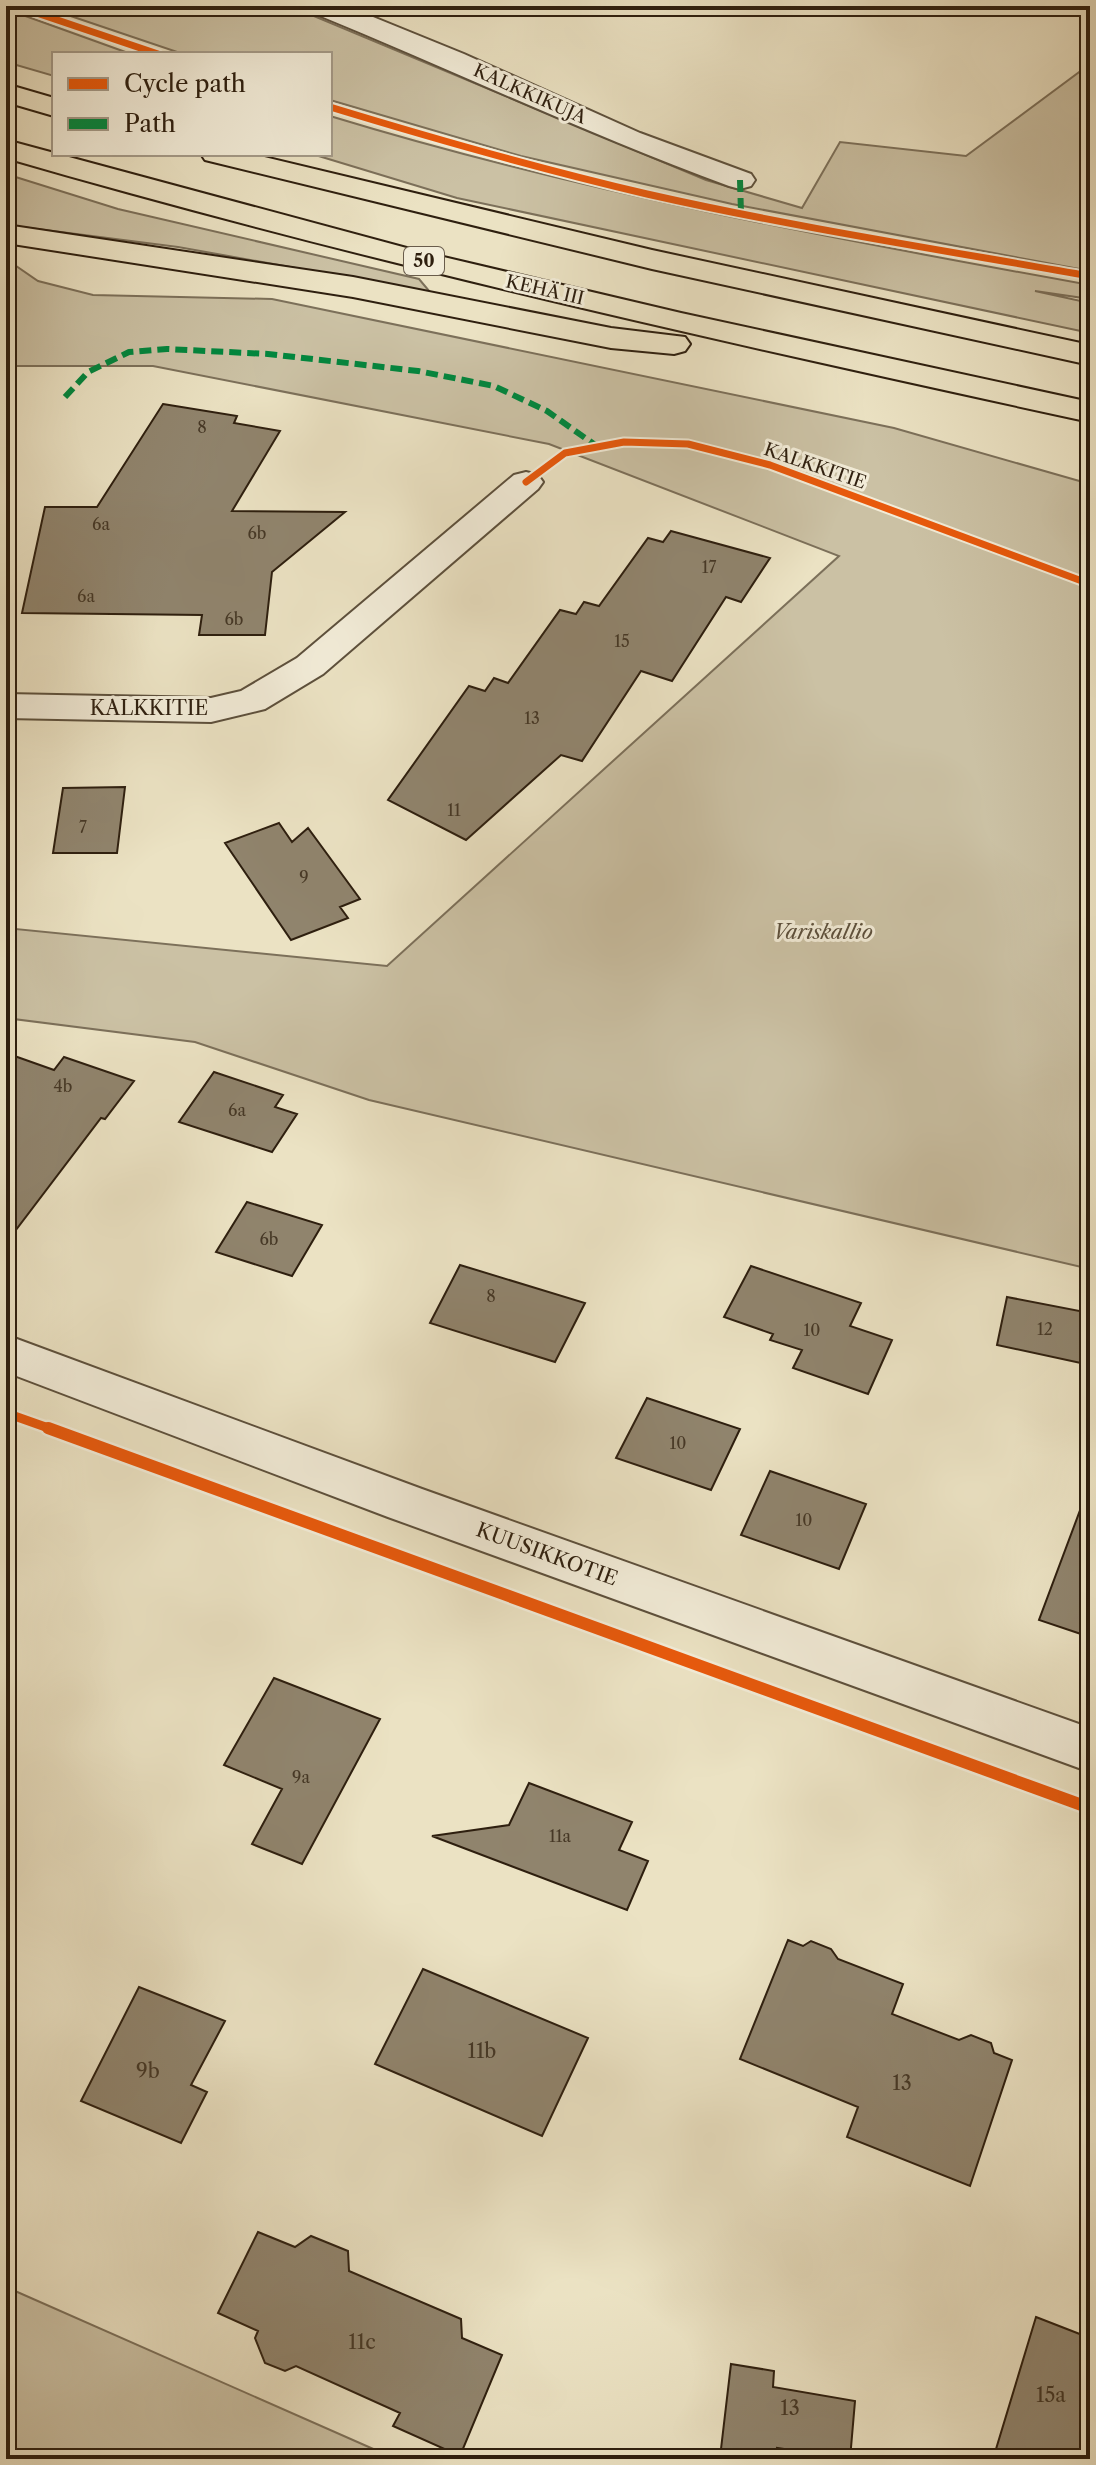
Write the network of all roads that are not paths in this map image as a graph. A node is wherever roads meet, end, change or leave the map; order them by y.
1 (321, 6) edge
2 (6, 93) edge
3 (52, 106) edge
4 (6, 149) edge
5 (224, 156) edge
6 (740, 180) dead end
7 (6, 234) edge
8 (1090, 355) edge
9 (845, 360) junction
10 (1090, 412) edge
11 (526, 482) dead end
12 (6, 706) edge
13 (6, 1353) edge
14 (1090, 1750) edge

1 - 6 street, KALKKIKUJA
2 - 3 highway
4 - 9 highway, KEHÄ III / 50
5 - 8 highway
7 - 9 highway
9 - 10 highway, KEHÄ III / 50
11 - 12 street, KALKKITIE
13 - 14 street, KUUSIKKOTIE

